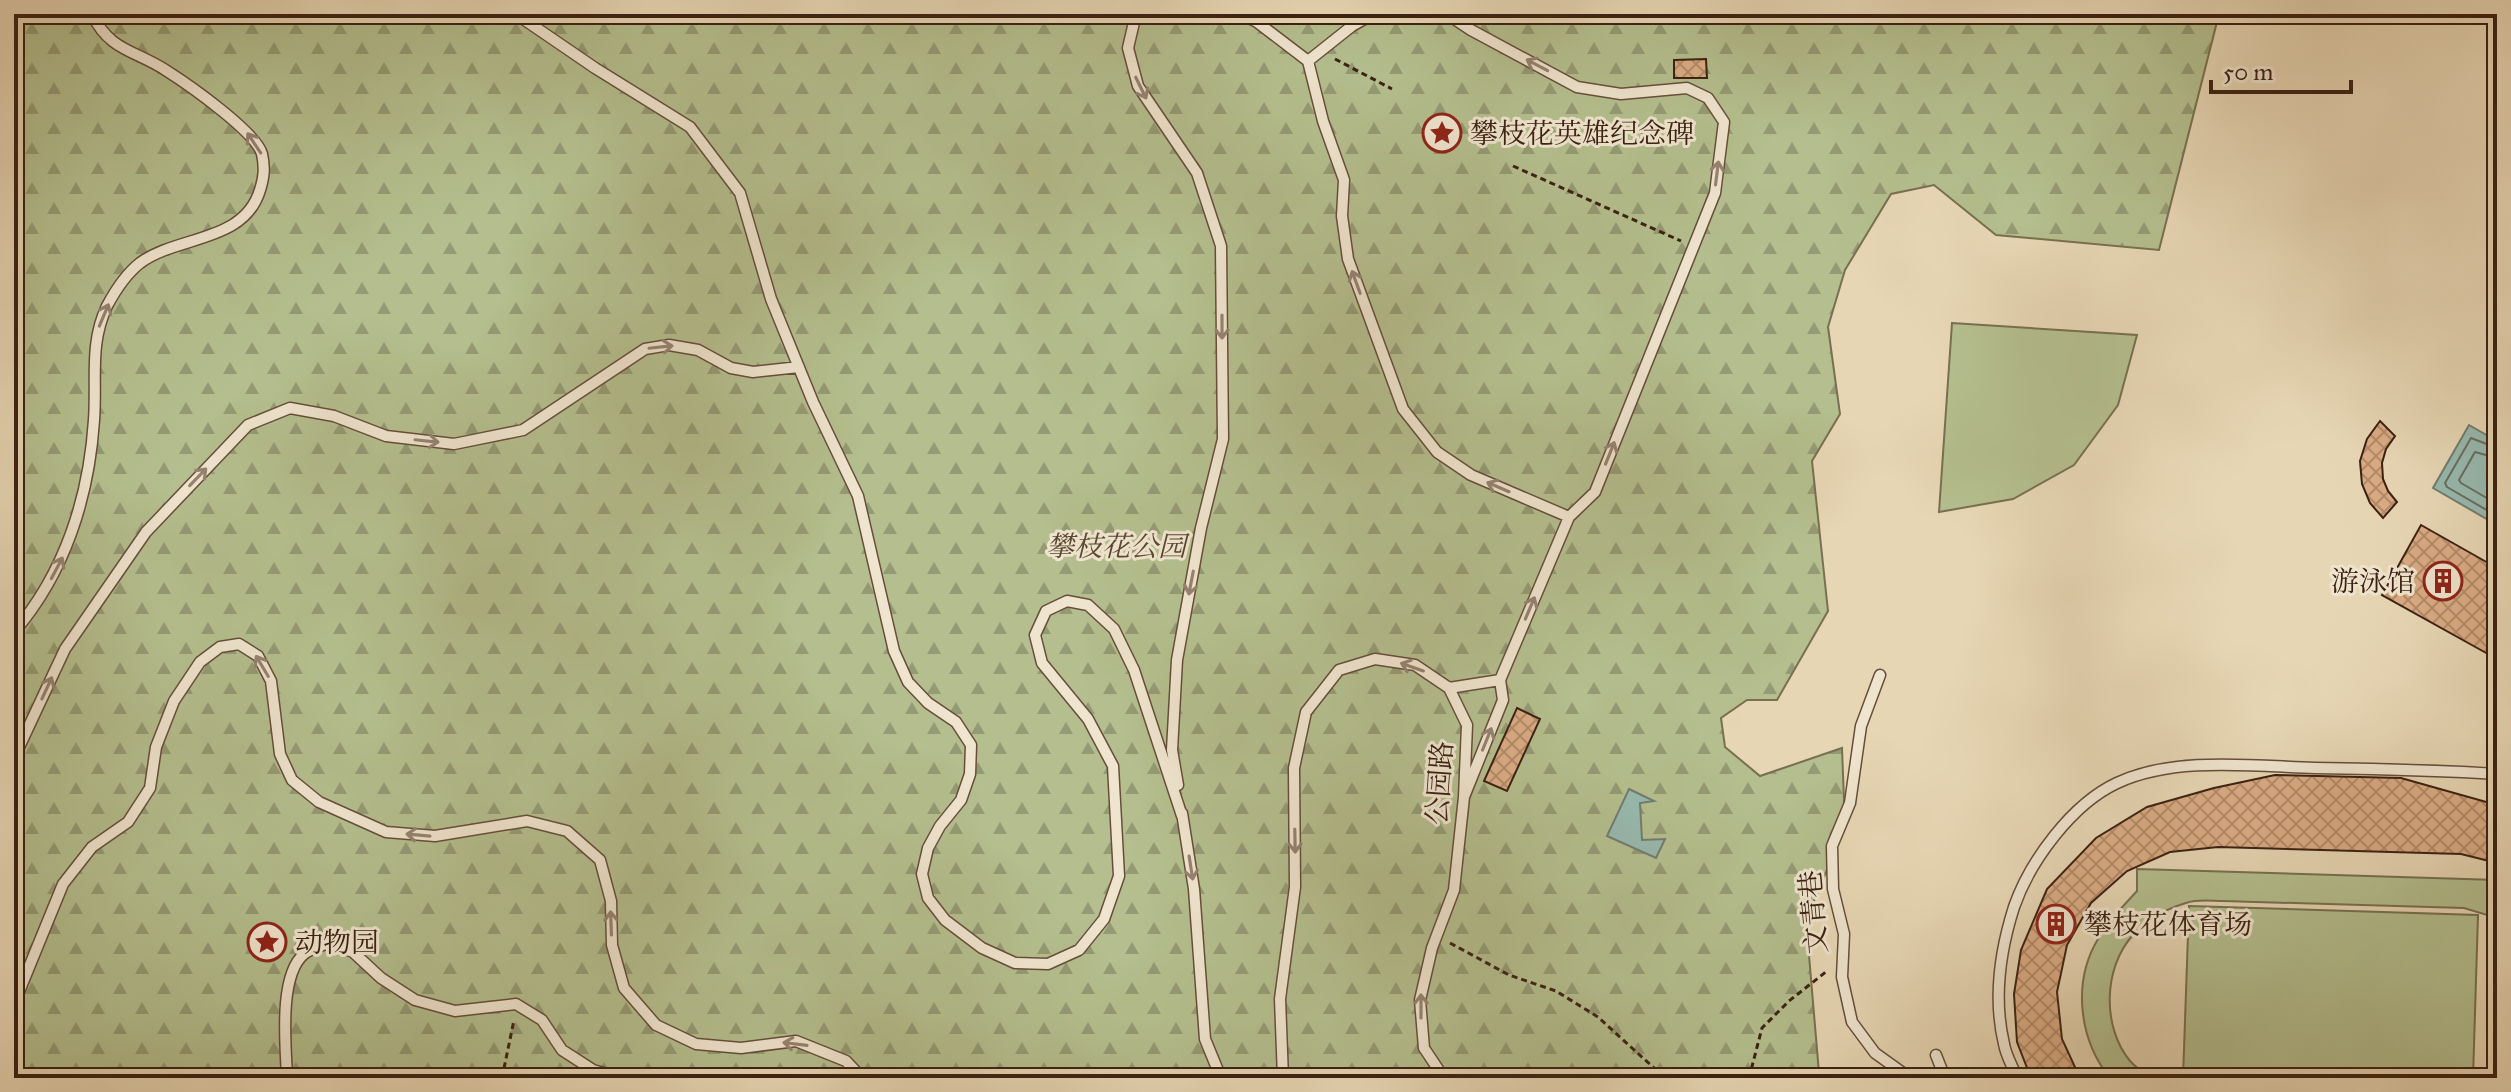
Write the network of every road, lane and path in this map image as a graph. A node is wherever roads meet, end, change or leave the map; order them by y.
1 (92, 14) edge
2 (516, 14) edge
3 (1138, 14) edge
4 (1241, 14) edge
5 (1373, 14) edge
6 (1447, 14) edge
7 (1322, 52) junction
8 (1308, 61) junction
9 (1392, 89) dead end
10 (1513, 166) dead end
11 (1692, 246) junction
12 (799, 367) junction
13 (1569, 517) junction
14 (14, 632) edge
15 (1880, 675) dead end
16 (1500, 680) junction
17 (1449, 688) junction
18 (14, 758) edge
19 (2497, 774) edge
20 (1464, 797) junction
21 (1182, 816) junction
22 (1437, 935) junction
23 (1843, 959) junction
24 (14, 1004) edge
25 (516, 1004) junction
26 (1936, 1055) dead end
27 (287, 1078) edge
28 (502, 1078) edge
29 (622, 1078) edge
30 (862, 1078) edge
31 (1221, 1078) edge
32 (1283, 1078) edge
33 (1444, 1078) edge
34 (1665, 1078) edge
35 (1749, 1078) edge
36 (1910, 1078) edge
37 (1945, 1078) edge
38 (2017, 1078) edge

14 -> 1 lane
2 - 12 lane
3 -> 21 lane
4 - 8 lane
5 - 7 lane
11 -> 6 lane
7 - 8 lane
7 - 9 path
13 -> 8 lane
10 - 11 path
13 -> 11 lane
18 -> 12 lane
12 - 21 lane
16 -> 13 lane
15 - 23 lane, 文青巷
16 - 17 lane
20 -> 16 lane
17 - 20 lane, 公园路
17 -> 32 lane, 公园路
19 - 38 lane
20 - 22 lane, 公园路
21 -> 31 lane
33 -> 22 lane, 公园路
22 - 34 path
23 - 35 path
23 - 36 lane, 文青巷
30 -> 24 lane
25 - 27 lane
25 - 28 path
25 - 29 lane
26 - 37 lane

